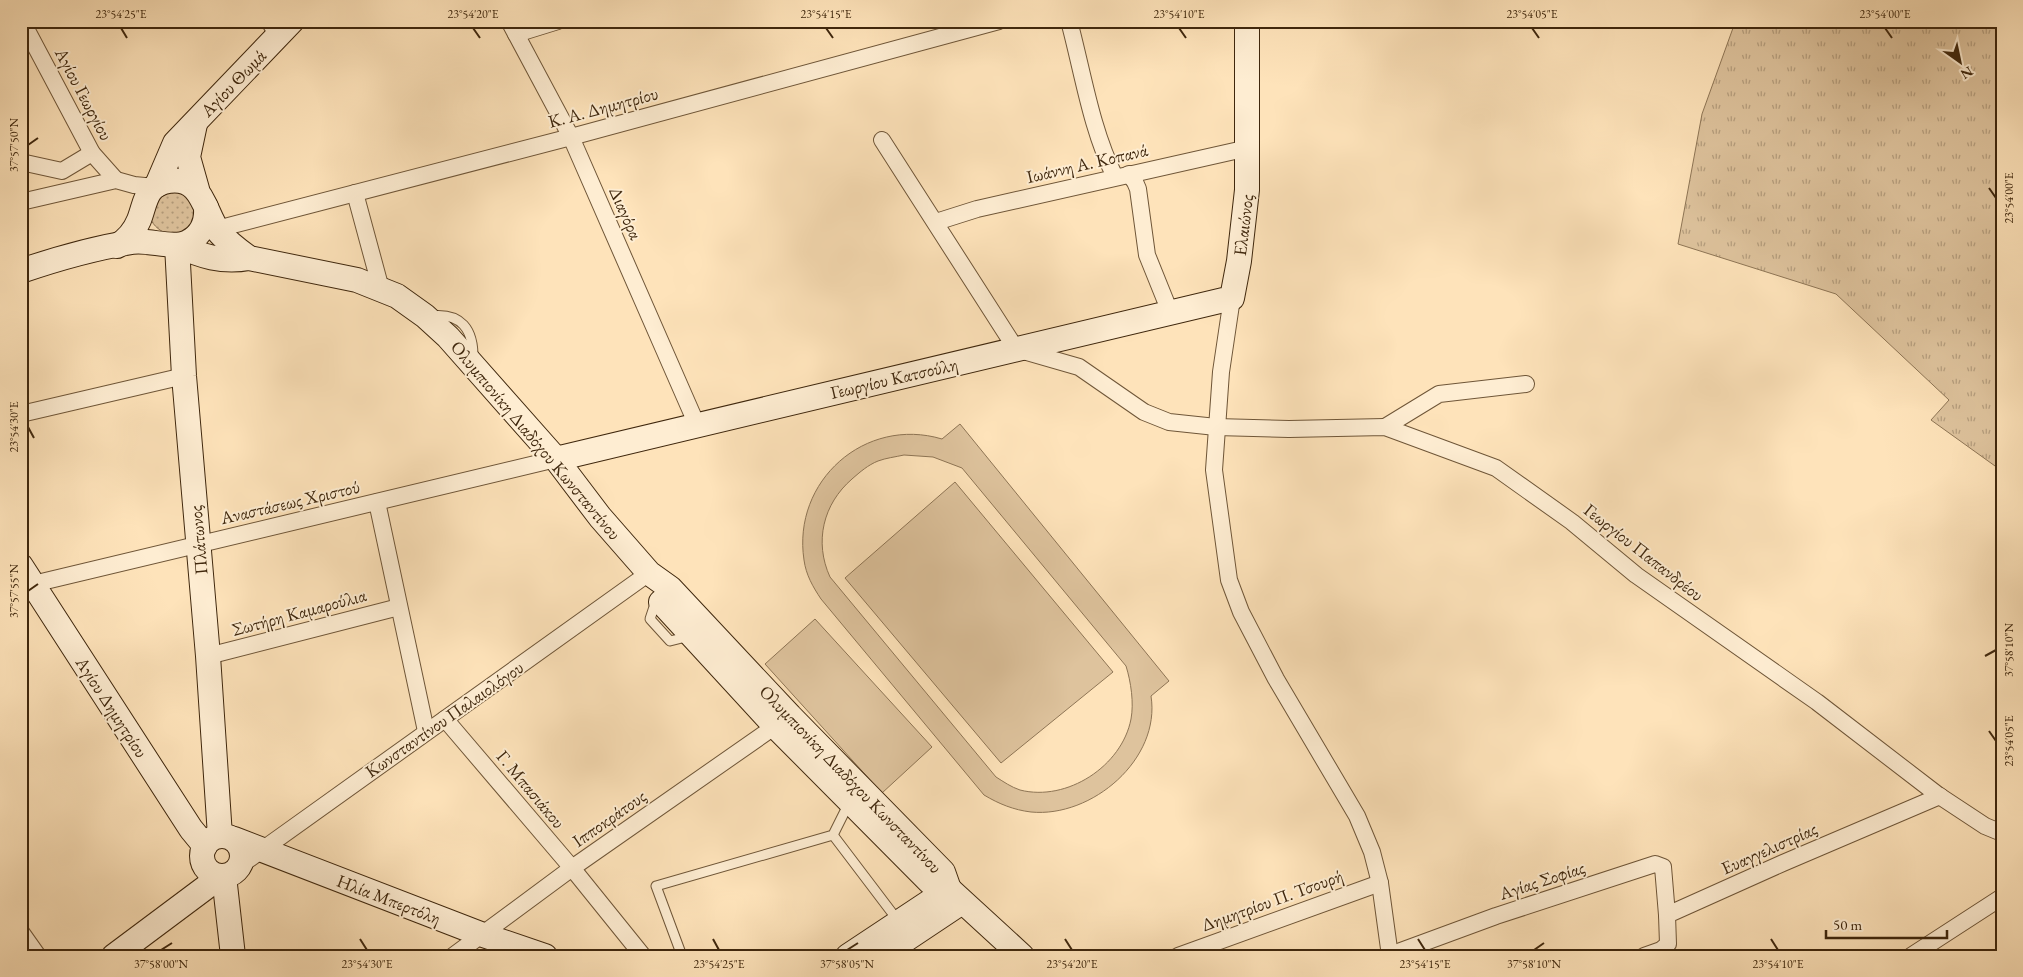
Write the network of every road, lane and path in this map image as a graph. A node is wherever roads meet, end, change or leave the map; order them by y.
1 (22, 21) edge
2 (558, 21) edge
3 (999, 21) edge
4 (1069, 21) edge
5 (1247, 21) edge
6 (280, 26) edge
7 (513, 28) edge
8 (195, 124) junction
9 (571, 136) junction
10 (882, 140) dead end
11 (1248, 148) junction
12 (92, 153) junction
13 (21, 162) edge
14 (62, 170) junction
15 (1122, 175) junction
16 (116, 180) junction
17 (63, 191) junction
18 (355, 192) junction
19 (146, 195) junction
20 (201, 198) junction
21 (21, 202) edge
22 (936, 222) junction
23 (217, 229) junction
24 (117, 246) junction
25 (183, 246) junction
26 (243, 254) junction
27 (21, 271) edge
28 (381, 289) junction
29 (1232, 298) junction
30 (1170, 312) junction
31 (1016, 349) junction
32 (184, 376) junction
33 (1526, 384) dead end
34 (21, 414) edge
35 (697, 425) junction
36 (1216, 427) junction
37 (1385, 427) junction
38 (556, 459) junction
39 (377, 502) junction
40 (198, 544) junction
41 (649, 573) junction
42 (27, 575) edge
43 (399, 607) junction
44 (208, 656) junction
45 (445, 719) junction
46 (782, 721) junction
47 (426, 732) junction
48 (1940, 796) junction
49 (849, 802) junction
50 (2002, 833) edge
51 (833, 835) junction
52 (220, 840) junction
53 (262, 850) junction
54 (572, 868) junction
55 (228, 872) junction
56 (1380, 882) junction
57 (956, 895) junction
58 (2002, 897) edge
59 (1667, 915) junction
60 (899, 922) junction
61 (21, 932) edge
62 (483, 935) junction
63 (1390, 955) edge
64 (38, 956) edge
65 (114, 956) edge
66 (234, 956) edge
67 (453, 956) edge
68 (545, 956) edge
69 (643, 956) edge
70 (682, 956) edge
71 (848, 956) edge
72 (881, 956) edge
73 (1022, 956) edge
74 (1178, 956) edge
75 (1644, 956) edge
76 (1911, 956) edge

1 - 12 street, Αγίου Γεωργίου
2 - 7 street
3 - 9 street, Κ. Α. Δημητρίου
4 - 15 street
5 - 11 street, Ελαιώνος
6 - 8 street, Αγίου Θωμά
7 - 9 street, Διαγόρα
8 - 19 street, Αγίου Θωμά
8 - 20 street, Αγίου Θωμά
9 - 18 street, Κ. Α. Δημητρίου
9 - 35 street, Διαγόρα
10 - 22 street
11 - 15 street, Ιωάννη Α. Κοπανά
11 - 29 street, Ελαιώνος
12 - 14 street
12 - 16 street, Αγίου Γεωργίου
13 - 14 street
14 - 17 street
15 - 22 street, Ιωάννη Α. Κοπανά
15 - 30 street
16 - 17 street
16 - 19 street
17 - 21 street
18 - 23 street, Κ. Α. Δημητρίου
18 - 28 street
19 - 20 street
19 - 24 street, Αγίου Θωμά
19 - 25 street
20 - 23 street, Αγίου Θωμά
20 - 25 street
22 - 31 street
23 - 26 street, Αγίου Θωμά
24 - 25 street, Ολυμπιονίκη Διαδόχου Κωνσταντίνου
24 - 27 street, Ολυμπιονίκη Διαδόχου Κωνσταντίνου
25 - 26 street, Ολυμπιονίκη Διαδόχου Κωνσταντίνου
25 - 32 street, Πλάτωνος
26 - 28 street, Ολυμπιονίκη Διαδόχου Κωνσταντίνου
28 - 38 street, Ολυμπιονίκη Διαδόχου Κωνσταντίνου
29 - 30 street, Γεωργίου Κατσούλη
29 - 36 street, Ελαιώνος
30 - 31 street, Γεωργίου Κατσούλη
31 - 35 street, Γεωργίου Κατσούλη
31 - 36 street, Γεωργίου Παπανδρέου
32 - 34 street
32 - 40 street, Πλάτωνος
33 - 37 street
35 - 38 street, Γεωργίου Κατσούλη
36 - 37 street, Γεωργίου Παπανδρέου
36 - 56 street, Ελαιώνος
37 - 48 street, Γεωργίου Παπανδρέου
38 - 39 street, Αναστάσεως Χριστού
38 - 41 street, Ολυμπιονίκη Διαδόχου Κωνσταντίνου
39 - 40 street, Αναστάσεως Χριστού
39 - 43 street
40 - 42 street, Αναστάσεως Χριστού
40 - 44 street, Πλάτωνος
41 - 45 street, Κωνσταντίνου Παλαιολόγου
41 - 46 street, Ολυμπιονίκη Διαδόχου Κωνσταντίνου
41 - 46 street, Ολυμπιονίκη Διαδόχου Κωνσταντίνου
42 - 52 street, Αγίου Δημητρίου
43 - 44 street, Σωτήρη Καμαρούλια
43 - 47 street
44 - 52 street, Πλάτωνος
45 - 47 street, Κωνσταντίνου Παλαιολόγου
45 - 54 street, Γ. Μπασιάκου
46 - 49 street, Ολυμπιονίκη Διαδόχου Κωνσταντίνου
46 - 54 street, Ιπποκράτους
46 - 57 street, Ολυμπιονίκη Διαδόχου Κωνσταντίνου
47 - 53 street, Κωνσταντίνου Παλαιολόγου
48 - 50 street, Γεωργίου Παπανδρέου
48 - 59 street, Ευαγγελιστρίας
49 - 51 lane
49 - 57 street, Ολυμπιονίκη Διαδόχου Κωνσταντίνου
51 - 60 lane
51 - 70 lane
52 - 53 street, Ηλία Μπερτόλη
52 - 55 street
52 - 55 street
53 - 55 street, Κωνσταντίνου Παλαιολόγου
53 - 62 street, Ηλία Μπερτόλη
54 - 62 street, Ιπποκράτους
54 - 69 street, Γ. Μπασιάκου
55 - 65 street, Κωνσταντίνου Παλαιολόγου
55 - 66 street
56 - 63 street, Ελαιώνος
56 - 74 street, Δημητρίου Π. Τσουρή
57 - 60 street
57 - 72 street
57 - 73 street
58 - 76 street
59 - 63 street, Αγίας Σοφίας
59 - 75 street
60 - 71 street
61 - 64 street
62 - 67 street, Ιπποκράτους
62 - 68 street, Ηλία Μπερτόλη

